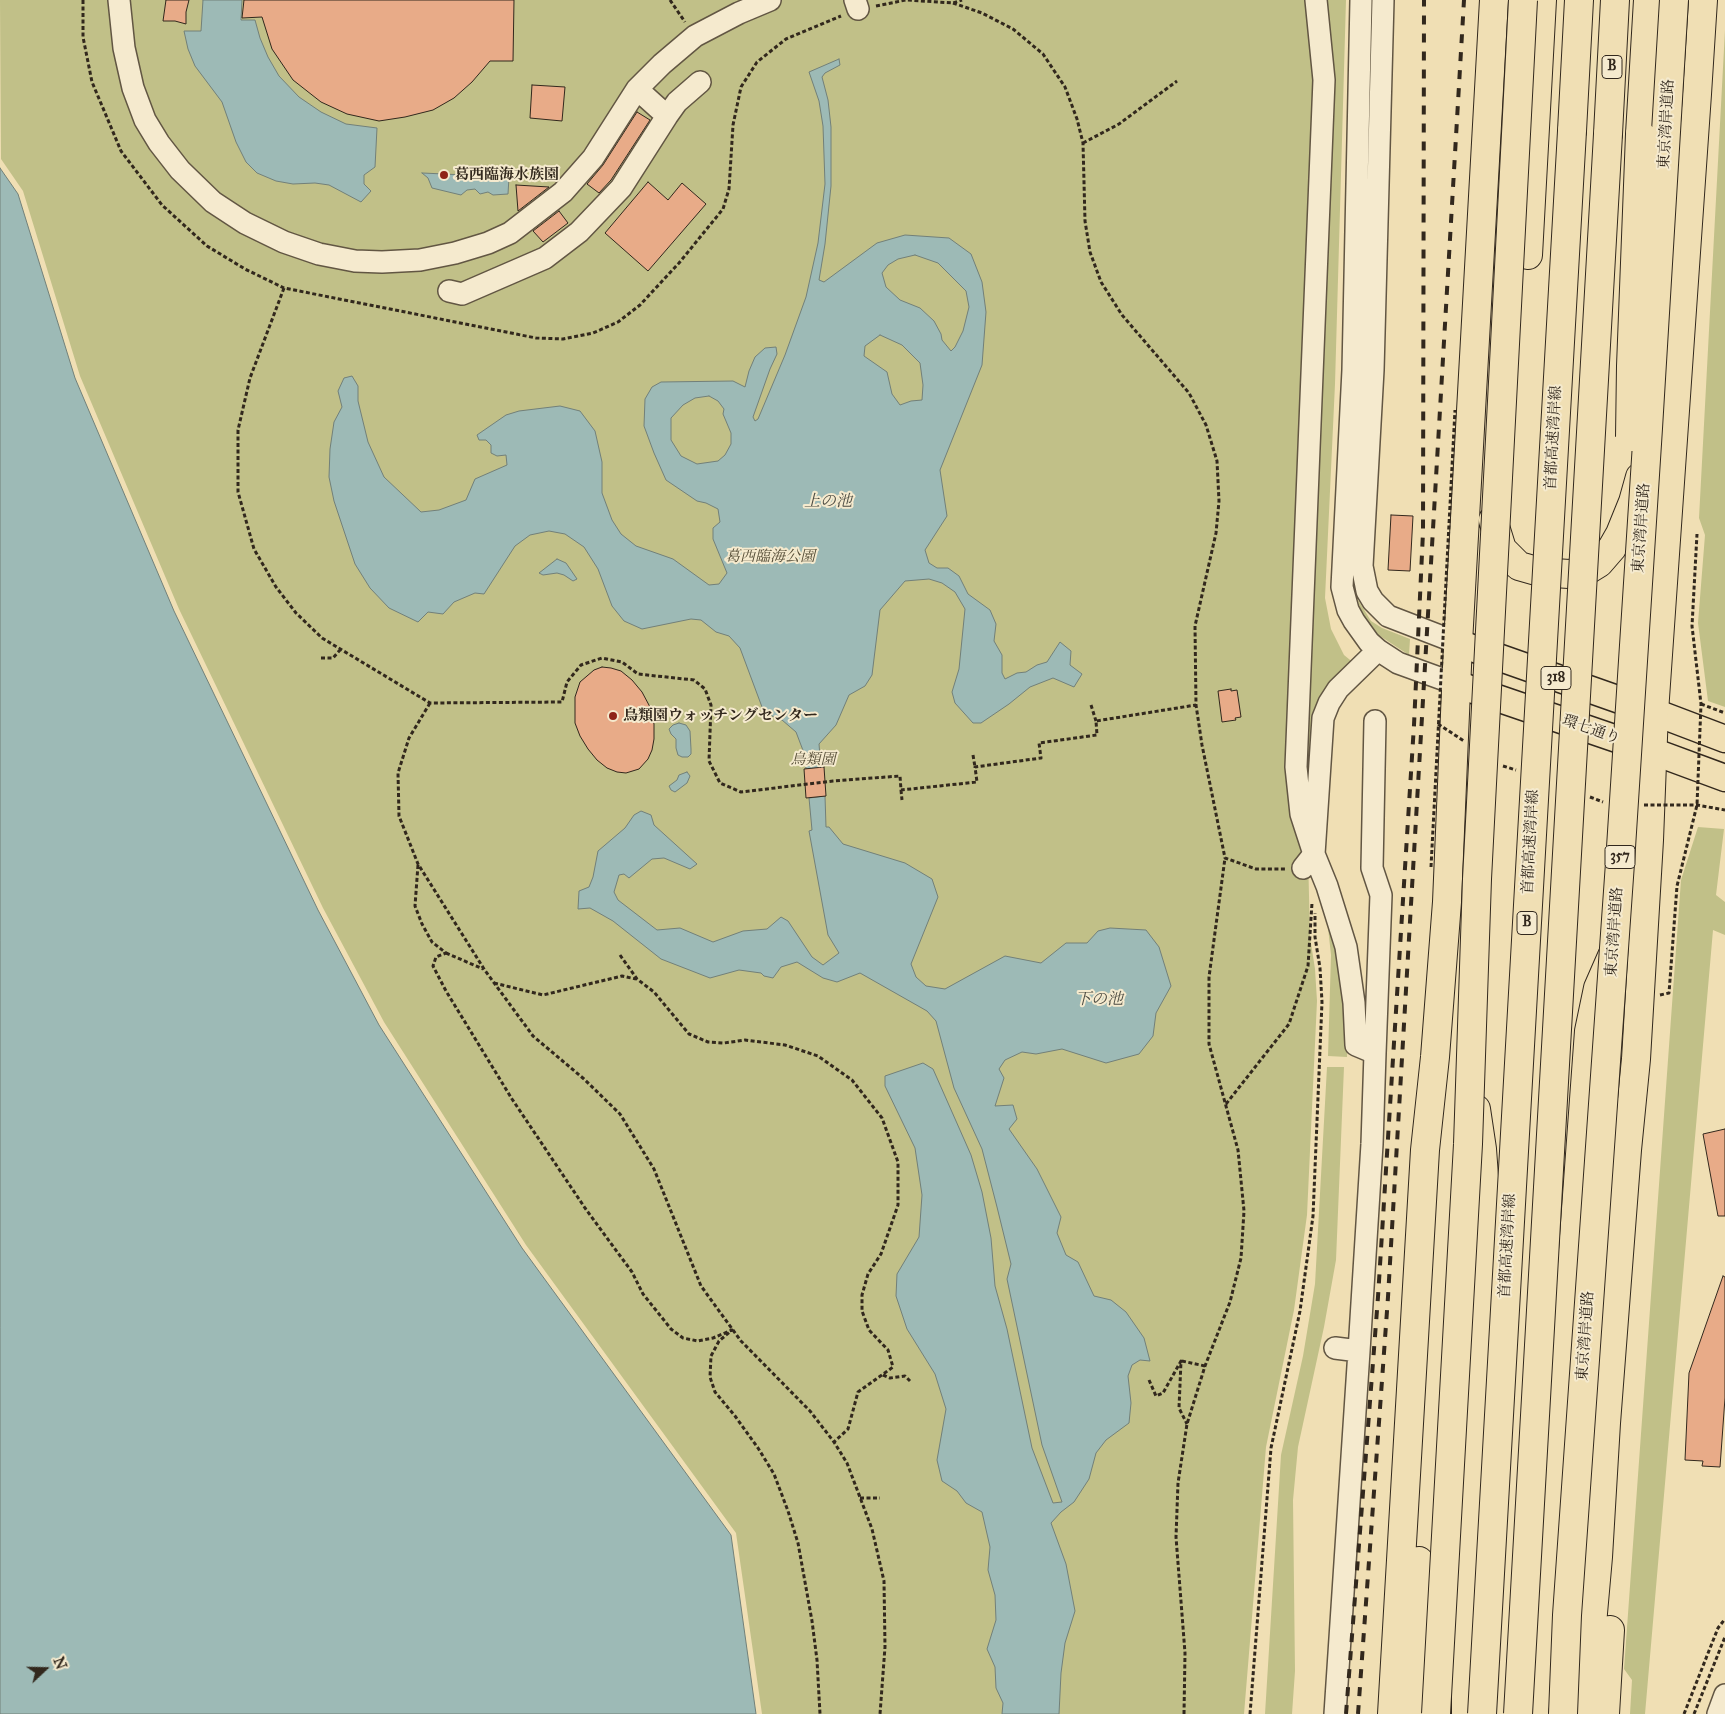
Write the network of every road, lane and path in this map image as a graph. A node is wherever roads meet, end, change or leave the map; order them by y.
1 (83, 0) edge
2 (118, 0) edge
3 (670, 0) edge
4 (770, 0) edge
5 (962, 0) edge
6 (1316, 0) edge
7 (1361, 0) edge
8 (1383, 0) edge
9 (1494, 0) edge
10 (1510, 0) edge
11 (1523, 0) edge
12 (1542, 0) edge
13 (1579, 0) edge
14 (1615, 0) edge
15 (1648, 0) edge
16 (1674, 0) edge
17 (1697, 0) edge
18 (1702, 0) edge
19 (953, 3) junction
20 (857, 4) edge
21 (696, 36) junction
22 (1177, 81) dead end
23 (700, 82) dead end
24 (637, 89) junction
25 (1698, 94) junction
26 (667, 116) junction
27 (1083, 143) junction
28 (1480, 257) junction
29 (284, 288) junction
30 (449, 291) dead end
31 (1683, 304) junction
32 (1475, 353) junction
33 (1455, 410) dead end
34 (1697, 534) dead end
35 (1458, 643) junction
36 (340, 650) junction
37 (1378, 650) junction
38 (321, 658) dead end
39 (1456, 684) junction
40 (430, 703) junction
41 (1091, 704) dead end
42 (1701, 704) junction
43 (1196, 705) junction
44 (1654, 712) junction
45 (1725, 713) edge
46 (1096, 721) junction
47 (1375, 721) dead end
48 (1725, 739) edge
49 (1652, 751) junction
50 (973, 755) dead end
51 (975, 767) junction
52 (1725, 778) edge
53 (901, 790) junction
54 (902, 800) dead end
55 (1649, 840) junction
56 (1225, 858) junction
57 (1308, 862) junction
58 (1620, 863) junction
59 (418, 864) junction
60 (1431, 867) dead end
61 (1477, 879) junction
62 (1447, 902) junction
63 (446, 953) junction
64 (620, 955) dead end
65 (484, 969) junction
66 (637, 979) junction
67 (494, 983) junction
68 (1660, 995) dead end
69 (1375, 1054) junction
70 (1435, 1057) junction
71 (1636, 1060) junction
72 (1226, 1104) junction
73 (732, 1330) junction
74 (1336, 1348) dead end
75 (1359, 1351) junction
76 (1182, 1360) junction
77 (1205, 1366) junction
78 (883, 1375) junction
79 (1149, 1380) dead end
80 (910, 1381) dead end
81 (1187, 1424) junction
82 (834, 1442) junction
83 (860, 1498) junction
84 (880, 1498) dead end
85 (1725, 1619) edge
86 (1725, 1637) edge
87 (1725, 1695) edge
88 (820, 1714) edge
89 (880, 1714) edge
90 (1184, 1714) edge
91 (1250, 1714) edge
92 (1335, 1714) edge
93 (1392, 1714) edge
94 (1415, 1714) edge
95 (1436, 1714) edge
96 (1466, 1714) edge
97 (1482, 1714) edge
98 (1518, 1714) edge
99 (1534, 1714) edge
100 (1563, 1714) edge
101 (1584, 1714) edge
102 (1605, 1714) edge
103 (1684, 1714) edge
104 (1694, 1714) edge
105 (1718, 1714) edge

1 - 29 path
2 - 24 street
3 - 21 path
4 - 21 street
5 - 19 path
6 - 57 street
7 - 37 street
8 - 35 street
9 - 28 highway
10 - 28 highway
11 - 61 highway, bridge
12 - 61 highway, bridge
13 - 97 highway, 首都高速湾岸線 / B, bridge
14 - 98 highway, B, bridge
15 - 58 highway, bridge
16 - 58 highway, 東京湾岸道路 / 357, bridge
17 - 25 highway
18 - 25 highway
19 - 20 path
19 - 27 path
20 - 29 path
21 - 24 street
22 - 27 path
23 - 26 street
24 - 26 street
25 - 31 highway
26 - 30 street
27 - 43 path
28 - 32 highway
29 - 36 path
31 - 32 highway
31 - 44 highway
32 - 35 highway
33 - 60 path, bridge
34 - 42 path, bridge
35 - 39 highway
35 - 44 main road, 318
36 - 38 path
36 - 40 path
37 - 39 street
37 - 57 street
39 - 49 main road, 環七通り / 318
39 - 62 highway
40 - 53 path
40 - 59 path
41 - 46 path
42 - 45 path
42 - 68 path, bridge
43 - 46 path
43 - 56 path
44 - 48 main road, 318
44 - 49 highway
46 - 51 path
47 - 69 street
49 - 52 main road, 環七通り / 318
49 - 55 highway
50 - 51 path
51 - 53 path
53 - 54 path
55 - 71 highway
55 - 99 highway
56 - 57 path
56 - 72 path
57 - 69 street
58 - 100 highway, 東京湾岸道路 / 357, bridge
59 - 63 path
59 - 65 path
61 - 95 highway, bridge
62 - 70 highway
62 - 96 highway
63 - 65 path
63 - 73 path
64 - 66 path
65 - 67 path
66 - 67 path
66 - 78 path
67 - 73 path
69 - 75 street
70 - 93 highway
70 - 94 highway
71 - 101 highway
71 - 102 highway
72 - 77 path
72 - 91 path
73 - 82 path
73 - 88 path
74 - 75 street
75 - 92 street
76 - 77 path
76 - 79 path
76 - 81 path
77 - 81 path
78 - 80 path
78 - 82 path
81 - 90 path
82 - 83 path
83 - 84 path
83 - 89 path
85 - 103 path
86 - 104 path
87 - 105 street

